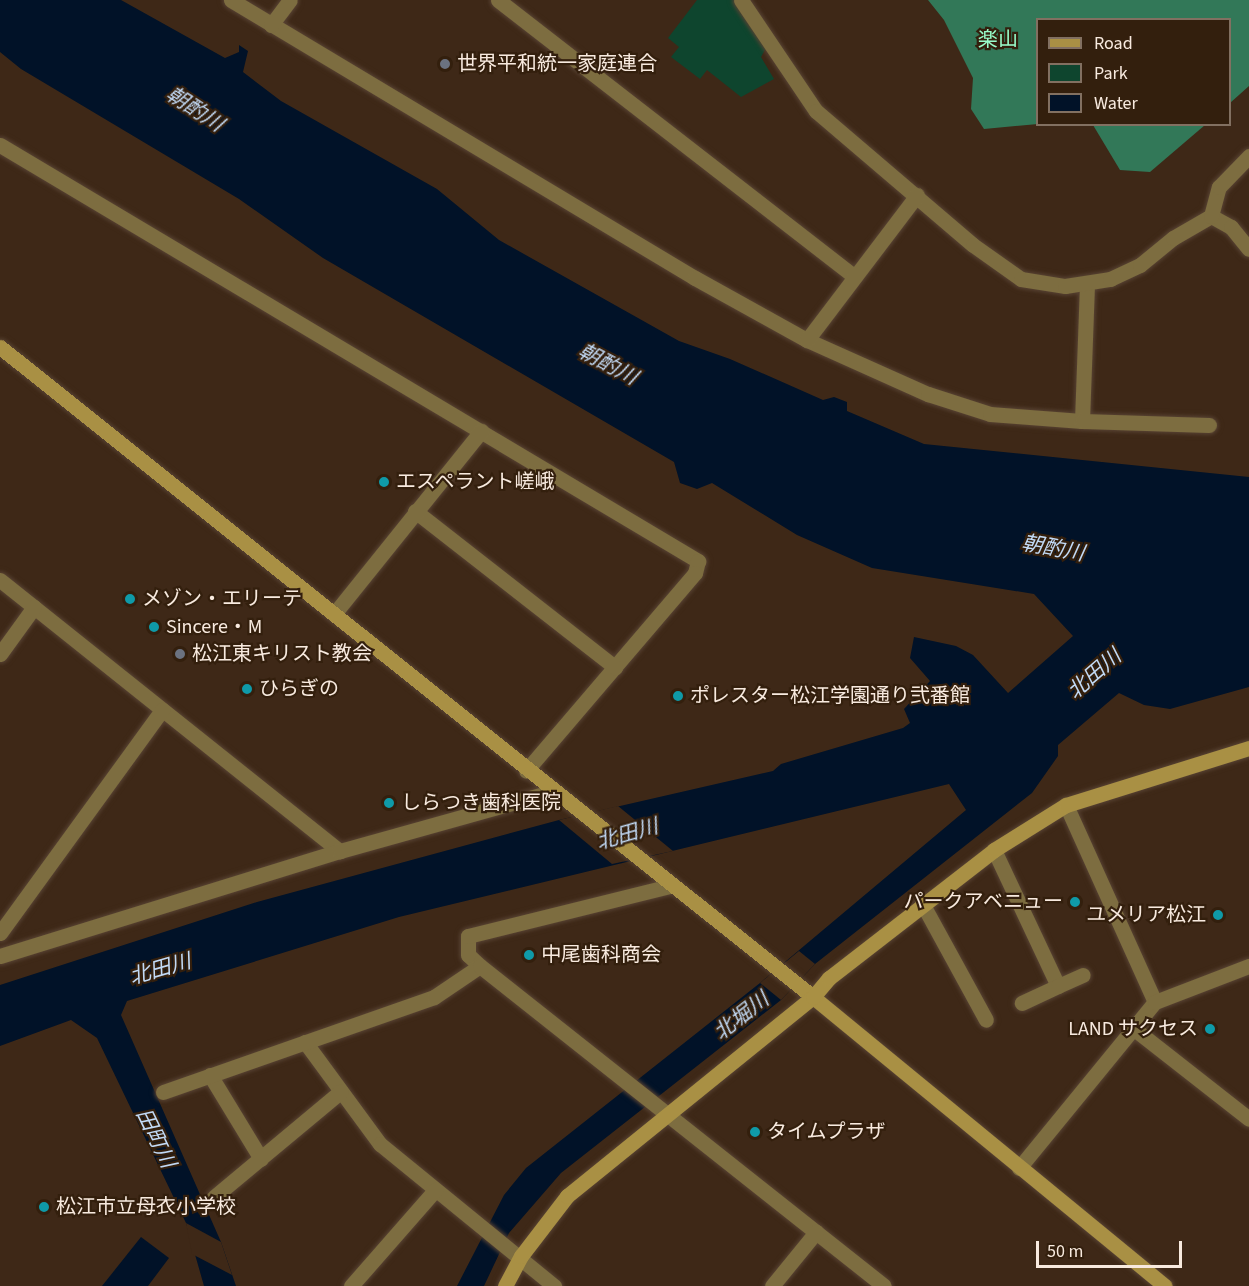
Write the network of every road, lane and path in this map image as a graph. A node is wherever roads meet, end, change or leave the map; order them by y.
1 (231, 0) edge
2 (291, 0) edge
3 (498, 0) edge
4 (741, 0) edge
5 (271, 25) junction
6 (0, 146) edge
7 (1249, 156) edge
8 (917, 195) junction
9 (1211, 216) junction
10 (1249, 249) edge
11 (854, 276) junction
12 (1087, 284) junction
13 (807, 340) junction
14 (0, 347) edge
15 (1082, 421) junction
16 (1209, 425) dead end
17 (481, 431) junction
18 (416, 511) junction
19 (0, 580) edge
20 (34, 607) junction
21 (334, 614) junction
22 (0, 654) edge
23 (615, 667) junction
24 (162, 710) junction
25 (1249, 748) edge
26 (526, 771) junction
27 (552, 792) junction
28 (1066, 805) junction
29 (994, 850) junction
30 (340, 851) junction
31 (670, 886) junction
32 (922, 903) junction
33 (0, 933) edge
34 (0, 956) edge
35 (480, 966) junction
36 (1249, 966) edge
37 (1083, 975) dead end
38 (1058, 986) junction
39 (813, 997) junction
40 (1155, 1002) junction
41 (1022, 1003) dead end
42 (986, 1020) dead end
43 (1133, 1028) junction
44 (305, 1042) junction
45 (210, 1075) junction
46 (341, 1091) junction
47 (163, 1092) dead end
48 (668, 1118) junction
49 (1249, 1119) edge
50 (261, 1158) junction
51 (1019, 1168) junction
52 (435, 1190) junction
53 (214, 1197) dead end
54 (816, 1232) junction
55 (521, 1256) junction
56 (351, 1286) edge
57 (505, 1286) edge
58 (554, 1286) edge
59 (772, 1286) edge
60 (884, 1286) edge
61 (1165, 1286) edge

1 - 5 street
2 - 5 street
3 - 11 street
4 - 8 street
5 - 13 street
6 - 17 street
7 - 9 street
8 - 11 street
8 - 12 street
9 - 10 street
9 - 12 street
11 - 13 street
12 - 15 street
13 - 15 street
14 - 21 street
15 - 16 street
17 - 18 street
17 - 23 street
18 - 21 street
18 - 23 street
19 - 20 street
20 - 22 street
20 - 24 street
21 - 26 street
23 - 26 street
24 - 30 street
24 - 33 street
25 - 28 street
26 - 27 street
27 - 30 street
27 - 31 street
28 - 29 street
28 - 40 street
29 - 32 street
29 - 38 street
30 - 34 street
31 - 35 street
31 - 39 street
32 - 39 street
32 - 42 street
35 - 44 street
35 - 48 street
36 - 40 street
37 - 38 street
38 - 41 street
39 - 48 street
39 - 51 street
40 - 43 street
43 - 49 street
43 - 51 street
44 - 45 street
44 - 46 street
45 - 47 street
45 - 50 street
46 - 50 street
46 - 52 street
48 - 54 street
48 - 55 street
50 - 53 street
51 - 61 street
52 - 55 street
52 - 56 street
54 - 59 street
54 - 60 street
55 - 57 street
55 - 58 street

